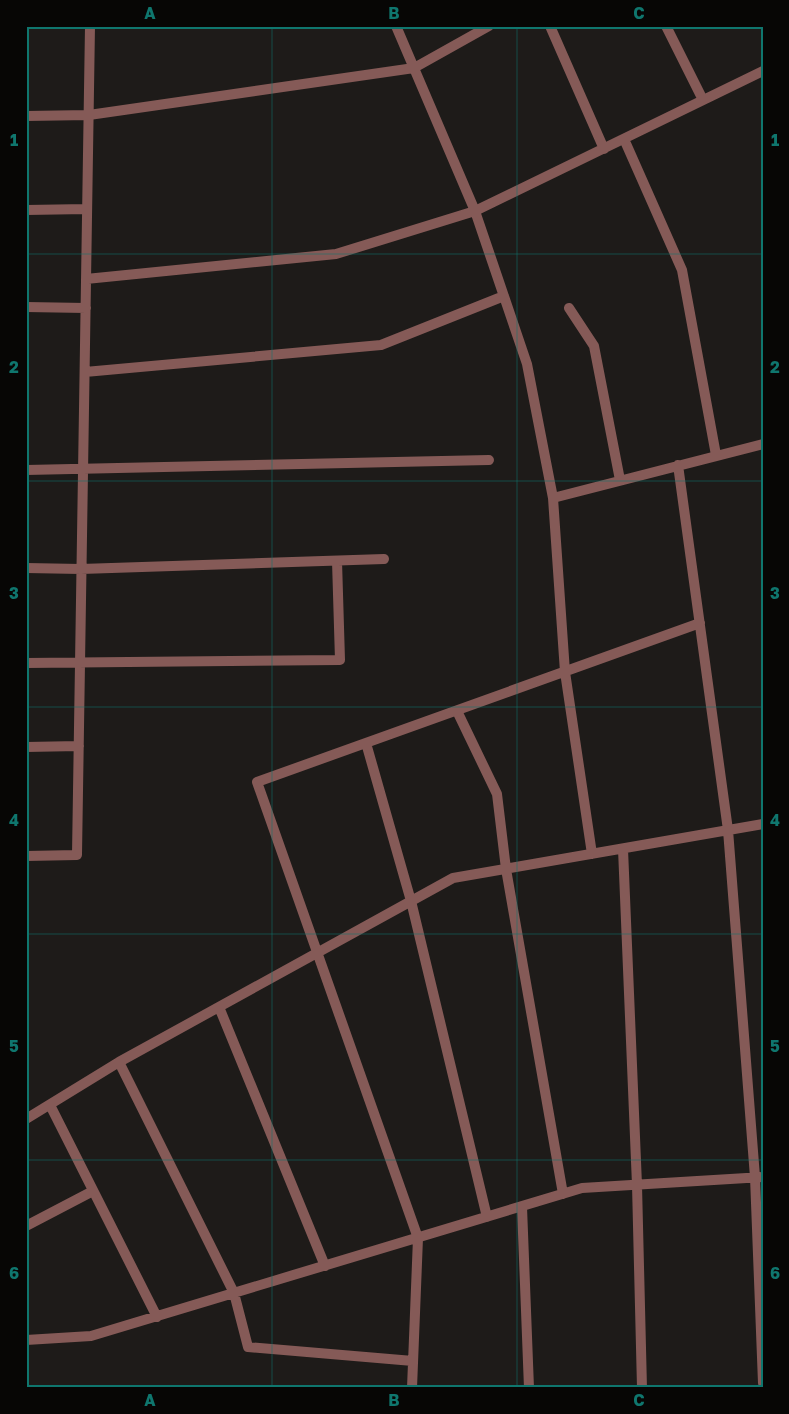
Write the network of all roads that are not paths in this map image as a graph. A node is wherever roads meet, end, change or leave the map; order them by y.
1 (90, 26) edge
2 (396, 26) edge
3 (488, 26) edge
4 (550, 26) edge
5 (666, 26) edge
6 (414, 68) junction
7 (763, 71) edge
8 (703, 100) junction
9 (89, 115) junction
10 (26, 116) edge
11 (624, 139) junction
12 (604, 149) junction
13 (87, 209) junction
14 (26, 210) edge
15 (475, 211) junction
16 (86, 279) junction
17 (504, 296) junction
18 (26, 307) edge
19 (86, 308) junction
20 (569, 308) dead end
21 (85, 372) junction
22 (763, 444) edge
23 (716, 455) junction
24 (489, 460) dead end
25 (678, 465) junction
26 (26, 470) edge
27 (83, 470) junction
28 (620, 480) junction
29 (553, 498) junction
30 (384, 559) dead end
31 (337, 561) junction
32 (26, 568) edge
33 (81, 569) junction
34 (700, 623) junction
35 (26, 662) edge
36 (80, 662) junction
37 (565, 672) junction
38 (457, 710) junction
39 (366, 744) junction
40 (79, 746) junction
41 (26, 747) edge
42 (763, 824) edge
43 (728, 830) junction
44 (623, 849) junction
45 (592, 854) junction
46 (26, 856) edge
47 (506, 869) junction
48 (411, 901) junction
49 (319, 952) junction
50 (219, 1007) junction
51 (119, 1062) junction
52 (50, 1105) junction
53 (26, 1119) edge
54 (759, 1177) edge
55 (636, 1185) junction
56 (93, 1191) junction
57 (563, 1194) junction
58 (522, 1207) junction
59 (487, 1217) junction
60 (26, 1226) edge
61 (418, 1238) junction
62 (325, 1266) junction
63 (234, 1293) junction
64 (157, 1316) junction
65 (26, 1340) edge
66 (413, 1361) junction
67 (763, 1383) edge
68 (412, 1388) edge
69 (529, 1388) edge
70 (642, 1388) edge

1 - 9 street
2 - 6 street
3 - 6 street
4 - 12 street
5 - 8 street
6 - 9 street
6 - 15 street
7 - 8 street
8 - 11 street
9 - 10 street
9 - 13 street
11 - 12 street
11 - 23 street
12 - 15 street
13 - 14 street
13 - 16 street
15 - 16 street
15 - 17 street
16 - 19 street
17 - 21 street
17 - 29 street
18 - 19 street
19 - 21 street
20 - 28 street
21 - 27 street
22 - 23 street
23 - 25 street
24 - 27 street
25 - 28 street
25 - 34 street
26 - 27 street
27 - 33 street
28 - 29 street
29 - 37 street
30 - 31 street
31 - 33 street
31 - 36 street
32 - 33 street
33 - 36 street
34 - 37 street
34 - 43 street
35 - 36 street
36 - 40 street
37 - 38 street
37 - 45 street
38 - 39 street
38 - 47 street
39 - 48 street
39 - 49 street
40 - 41 street
40 - 46 street
42 - 43 street
43 - 44 street
43 - 54 street
44 - 45 street
44 - 55 street
45 - 47 street
47 - 48 street
47 - 57 street
48 - 49 street
48 - 59 street
49 - 50 street
49 - 61 street
50 - 51 street
50 - 62 street
51 - 52 street
51 - 63 street
52 - 53 street
52 - 56 street
54 - 55 street
54 - 67 street
55 - 57 street
55 - 70 street
56 - 60 street
56 - 64 street
57 - 58 street
58 - 59 street
58 - 69 street
59 - 61 street
61 - 62 street
61 - 66 street
62 - 63 street
63 - 64 street
63 - 66 street
64 - 65 street
66 - 68 street

